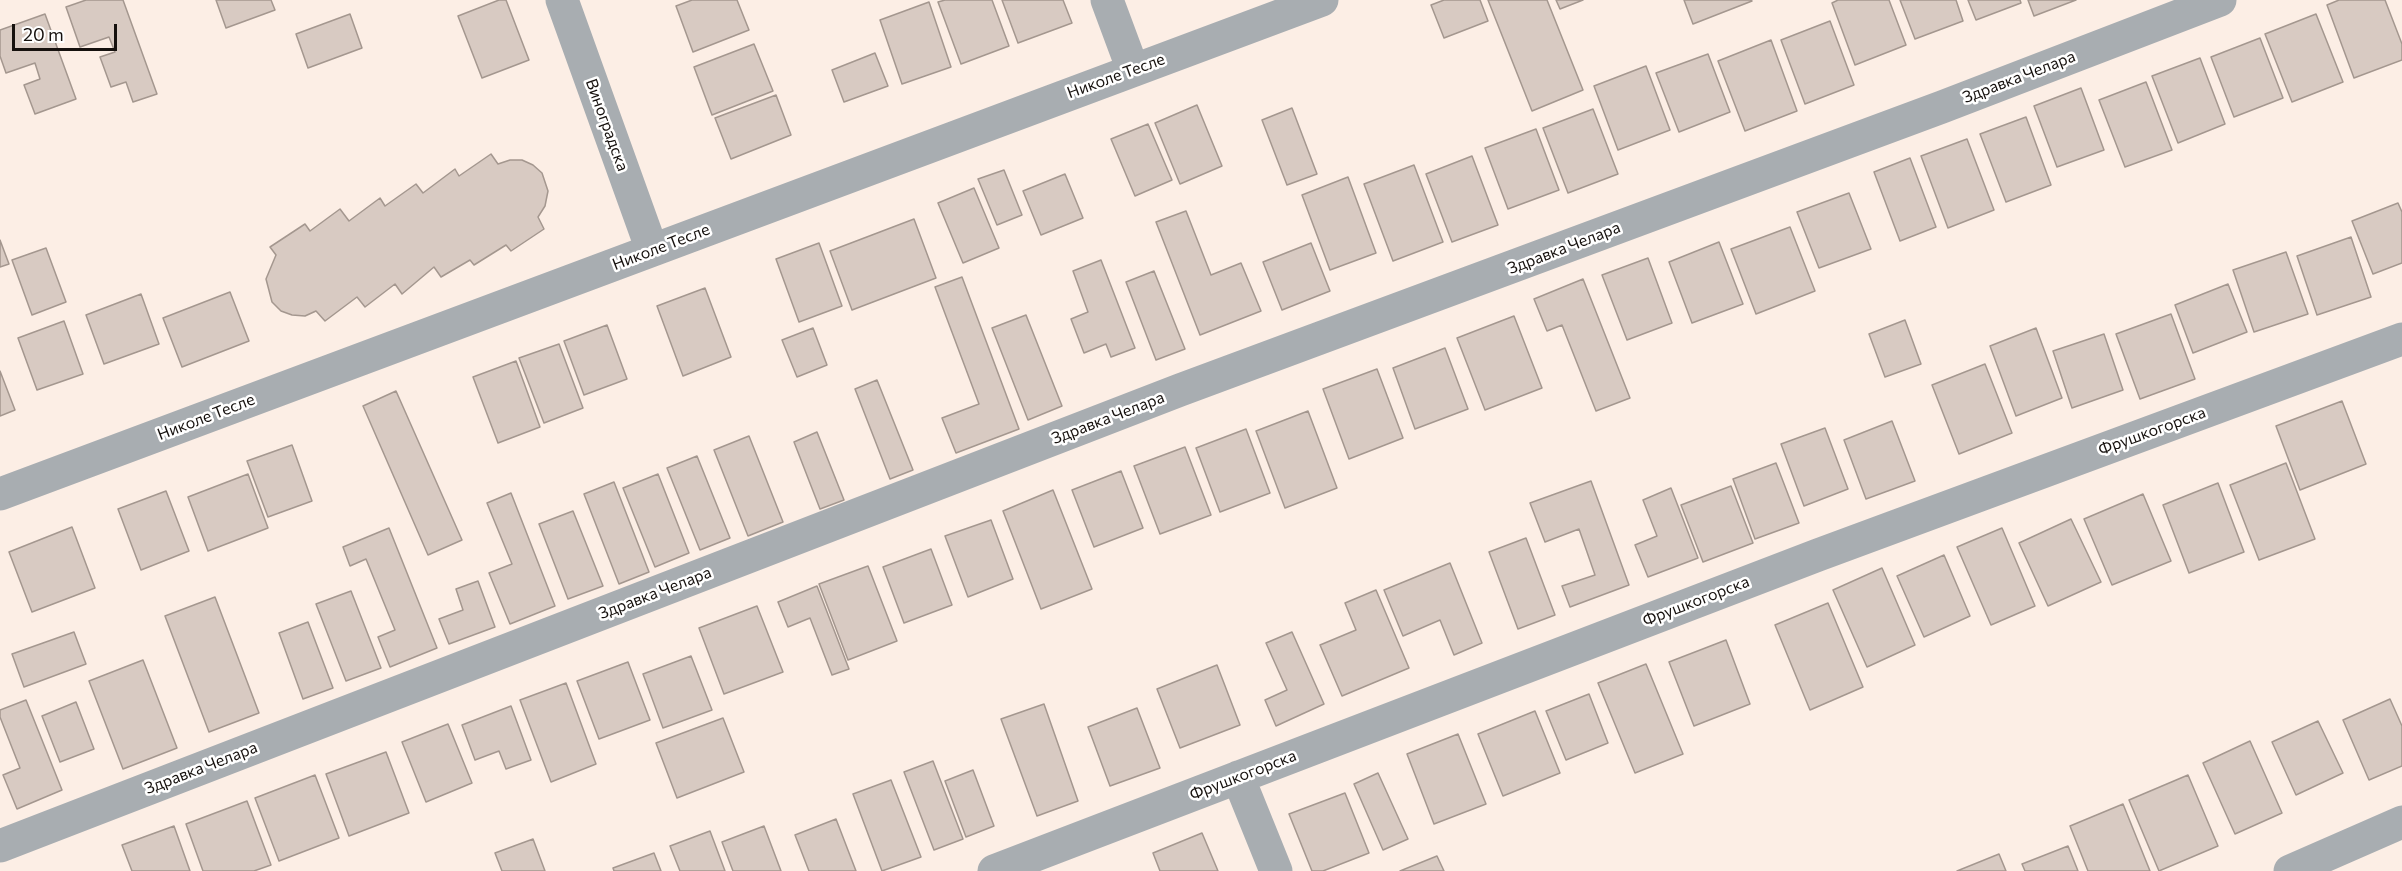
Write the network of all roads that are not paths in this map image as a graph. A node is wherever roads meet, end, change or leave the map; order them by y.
1 (562, 0) edge
2 (1107, 0) edge
3 (1322, 0) edge
4 (2220, 0) edge
5 (1133, 70) junction
6 (652, 250) junction
7 (2402, 339) edge
8 (0, 494) edge
9 (1238, 777) junction
10 (2402, 822) edge
11 (0, 846) edge
12 (994, 871) edge
13 (1276, 871) edge
14 (2290, 871) edge

1 - 6 street, Виноградска
2 - 5 street
3 - 5 street, Николе Тесле
4 - 11 street, Здравка Челара
5 - 6 street, Николе Тесле
6 - 8 street, Николе Тесле
7 - 9 street, Фрушкогорска
9 - 12 street, Фрушкогорска
9 - 13 street
10 - 14 street

